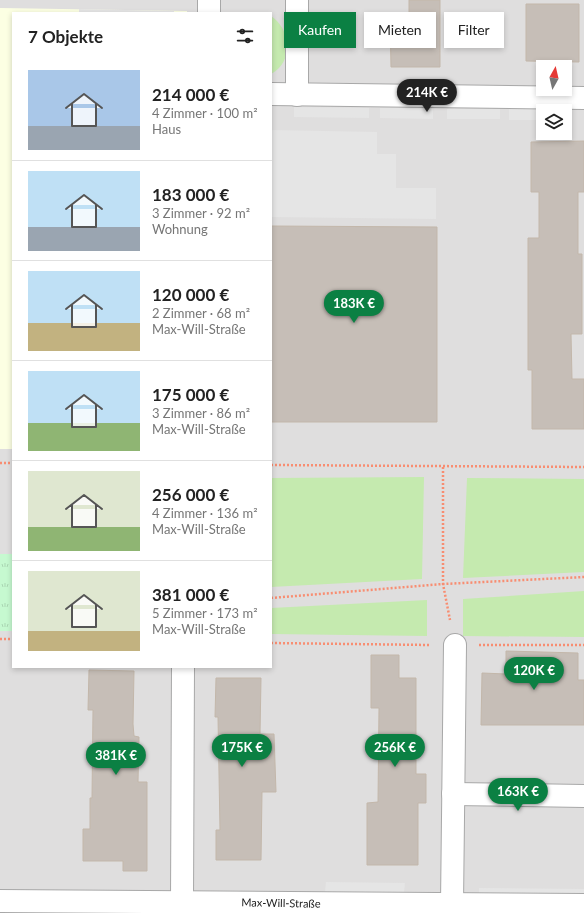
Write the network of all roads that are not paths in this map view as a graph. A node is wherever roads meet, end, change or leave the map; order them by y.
1 (209, 0) edge
2 (297, 0) edge
3 (209, 12) edge
4 (272, 94) edge
5 (297, 95) junction
6 (584, 98) edge
7 (455, 645) road end
8 (183, 668) edge
9 (453, 794) junction
10 (584, 796) edge
11 (0, 901) edge
12 (182, 902) junction
13 (452, 904) junction
14 (584, 905) edge

1 - 3 street
2 - 5 street
4 - 5 street
5 - 6 street
7 - 9 street
8 - 12 street
9 - 10 street
9 - 13 street
11 - 12 street, Max-Will-Straße
12 - 13 street, Max-Will-Straße
13 - 14 street, Max-Will-Straße

